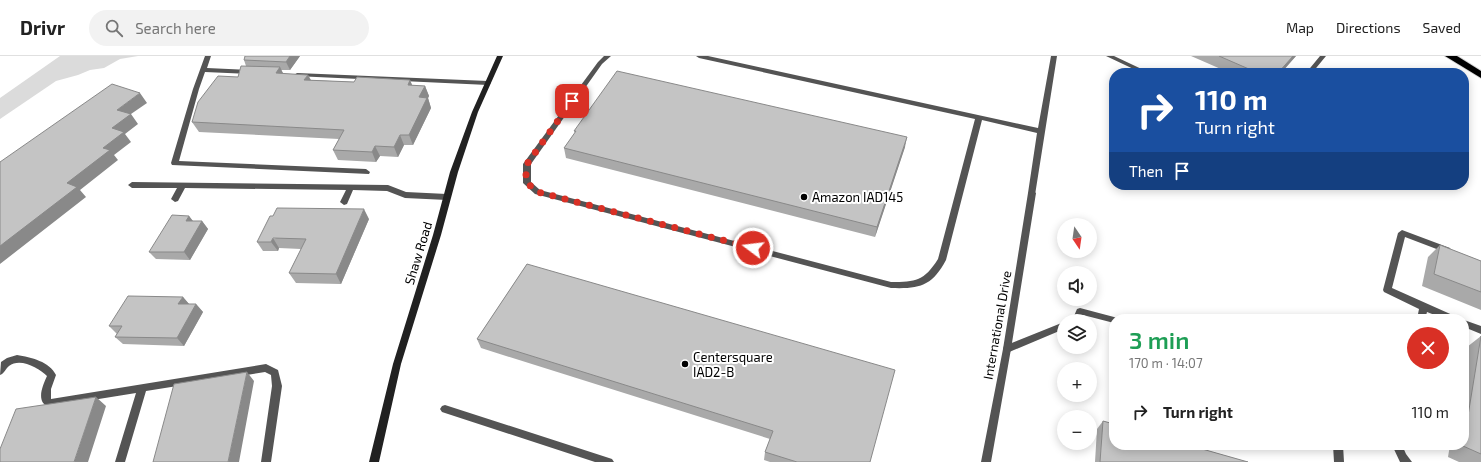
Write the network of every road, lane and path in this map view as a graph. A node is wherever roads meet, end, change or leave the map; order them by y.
1 (208, 56) edge
2 (500, 56) edge
3 (608, 56) edge
4 (699, 56) edge
5 (1054, 56) edge
6 (1109, 56) edge
7 (1323, 56) edge
8 (1450, 56) edge
9 (1135, 68) edge
10 (1313, 68) edge
11 (204, 70) junction
12 (258, 73) edge
13 (288, 74) edge
14 (1481, 75) edge
15 (488, 83) junction
16 (979, 117) junction
17 (1041, 131) junction
18 (366, 172) dead end
19 (132, 185) dead end
20 (182, 186) junction
21 (351, 187) junction
22 (447, 197) junction
23 (175, 199) dead end
24 (344, 202) dead end
25 (1452, 252) edge
26 (1424, 307) junction
27 (1079, 314) edge
28 (1091, 314) edge
29 (1422, 314) edge
30 (1442, 314) edge
31 (1097, 316) edge
32 (1109, 319) edge
33 (1469, 325) edge
34 (1057, 328) edge
35 (1481, 330) edge
36 (1007, 349) junction
37 (0, 371) edge
38 (142, 388) junction
39 (445, 409) dead end
40 (1339, 450) edge
41 (1399, 450) edge
42 (120, 462) edge
43 (266, 462) edge
44 (374, 462) edge
45 (609, 462) edge
46 (986, 462) edge
47 (1340, 462) edge
48 (1407, 462) edge

1 - 11 street
2 - 15 main road, Shaw Road
3 - 16 street
4 - 16 street
5 - 17 street, International Drive
6 - 9 street
7 - 10 street
8 - 14 highway
11 - 12 street
11 - 18 street
13 - 15 street
15 - 22 main road, Shaw Road
16 - 17 street
17 - 36 street, International Drive
19 - 20 street
20 - 21 street
20 - 23 street
21 - 22 street
21 - 24 street
22 - 44 main road, Shaw Road
25 - 26 street
26 - 29 street
26 - 30 street
27 - 28 street
31 - 32 street
33 - 35 street
34 - 36 street
36 - 46 street, International Drive
37 - 38 street
38 - 42 street
38 - 43 street
39 - 45 street
40 - 47 street
41 - 48 street

